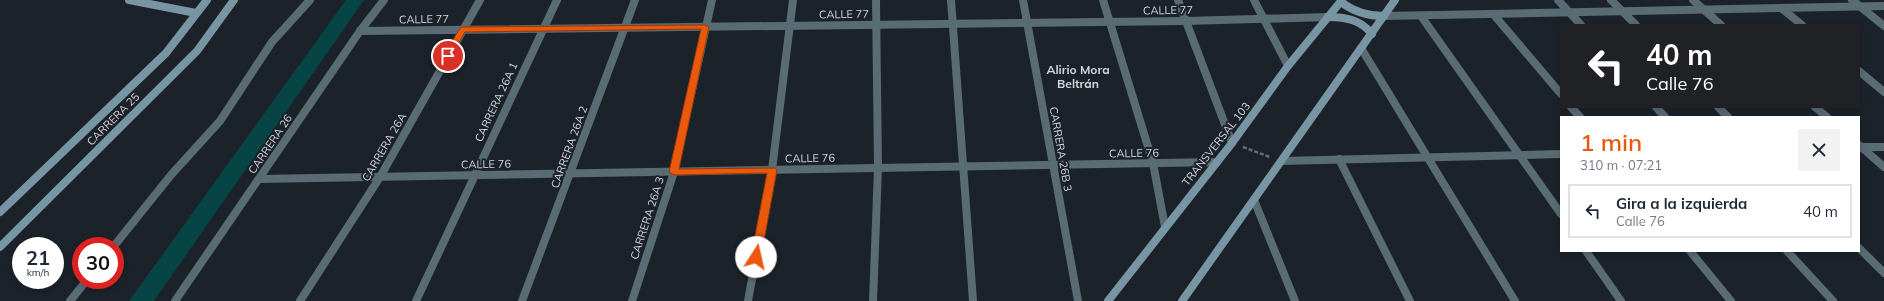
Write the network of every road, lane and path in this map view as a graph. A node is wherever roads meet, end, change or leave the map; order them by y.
1 (129, 0) edge
2 (207, 0) edge
3 (234, 0) edge
4 (310, 0) edge
5 (384, 0) edge
6 (480, 0) edge
7 (557, 0) edge
8 (635, 0) edge
9 (712, 0) edge
10 (793, 0) edge
11 (876, 0) edge
12 (951, 0) edge
13 (1024, 0) edge
14 (1103, 0) edge
15 (1178, 0) edge
16 (1254, 0) edge
17 (1395, 0) edge
18 (1558, 0) edge
19 (1611, 0) edge
20 (1693, 0) edge
21 (1852, 0) edge
22 (1341, 1) edge
23 (1884, 6) edge
24 (1860, 7) junction
25 (1781, 8) junction
26 (1704, 10) junction
27 (1623, 12) junction
28 (196, 13) junction
29 (1570, 13) junction
30 (1494, 15) junction
31 (1384, 16) junction
32 (1421, 16) junction
33 (1328, 18) junction
34 (1264, 20) junction
35 (1186, 21) junction
36 (1108, 22) junction
37 (1028, 23) junction
38 (953, 24) junction
39 (1580, 24) edge
40 (1635, 24) edge
41 (1720, 24) edge
42 (1801, 24) edge
43 (876, 25) junction
44 (790, 26) junction
45 (1884, 26) edge
46 (705, 27) junction
47 (624, 28) junction
48 (543, 29) junction
49 (462, 30) junction
50 (360, 31) junction
51 (1372, 34) junction
52 (1361, 48) junction
53 (1288, 66) junction
54 (1860, 72) edge
55 (1884, 92) edge
56 (1560, 93) edge
57 (1572, 108) edge
58 (1657, 108) edge
59 (1719, 108) edge
60 (1816, 108) edge
61 (1579, 116) edge
62 (1664, 116) edge
63 (1727, 116) edge
64 (1826, 116) edge
65 (1232, 144) junction
66 (1860, 146) edge
67 (1884, 146) edge
68 (1560, 154) edge
69 (1520, 155) junction
70 (1427, 157) junction
71 (1339, 159) junction
72 (1282, 161) junction
73 (1217, 162) junction
74 (1153, 163) junction
75 (1053, 165) junction
76 (963, 167) junction
77 (1884, 167) edge
78 (878, 168) junction
79 (772, 170) junction
80 (674, 172) junction
81 (570, 174) junction
82 (475, 175) junction
83 (380, 177) junction
84 (260, 179) junction
85 (1254, 200) junction
86 (0, 212) edge
87 (1560, 213) edge
88 (1165, 227) junction
89 (121, 237) edge
90 (0, 247) edge
91 (1860, 249) edge
92 (1587, 252) edge
93 (1691, 252) edge
94 (1789, 252) edge
95 (1884, 273) edge
96 (80, 289) edge
97 (70, 301) edge
98 (175, 301) edge
99 (300, 301) edge
100 (416, 301) edge
101 (522, 301) edge
102 (632, 301) edge
103 (748, 301) edge
104 (873, 301) edge
105 (973, 301) edge
106 (1078, 301) edge
107 (1108, 301) edge
108 (1182, 301) edge
109 (1295, 301) edge
110 (1410, 301) edge
111 (1515, 301) edge
112 (1621, 301) edge
113 (1731, 301) edge
114 (1833, 301) edge

1 - 28 street
2 - 28 street, CARRERA 25
3 - 90 street, CARRERA 25
4 - 89 street
5 - 50 street, CARRERA 26
6 - 49 street, CARRERA 26A
7 - 48 street, CARRERA 26A 1
8 - 47 street, CARRERA 26A 2
9 - 46 street, CARRERA 26A 3
10 - 44 street
11 - 43 street
12 - 38 street
13 - 37 street, CARRERA 26B 3
14 - 36 street
15 - 35 street
16 - 34 street
17 - 31 street
18 - 29 street
19 - 27 street
20 - 26 street
21 - 24 street
22 - 31 street
22 - 33 street, TRANSVERSAL 103
23 - 24 street
24 - 25 street
24 - 45 street
25 - 26 street
25 - 42 street
26 - 27 street
26 - 41 street
27 - 29 street
27 - 40 street
28 - 86 street, CARRERA 25
29 - 30 street
29 - 39 street
30 - 32 street
30 - 56 street
31 - 32 street
31 - 51 street
32 - 69 street
33 - 34 street, CALLE 77
33 - 51 street
33 - 53 street, TRANSVERSAL 103
34 - 35 street, CALLE 77
34 - 53 street
35 - 36 street, CALLE 77
35 - 65 street
36 - 37 street, CALLE 77
36 - 74 street
37 - 38 street, CALLE 77
37 - 75 street, CARRERA 26B 3
38 - 43 street, CALLE 77
38 - 76 street
43 - 44 street, CALLE 77
43 - 78 street
44 - 46 street, CALLE 77
44 - 79 street
46 - 47 street, CALLE 77
46 - 80 street, CARRERA 26A 3
47 - 48 street, CALLE 77
47 - 81 street, CARRERA 26A 2
48 - 49 street, CALLE 77
48 - 82 street, CARRERA 26A 1
49 - 50 street, CALLE 77
49 - 83 street, CARRERA 26A
50 - 84 street, CARRERA 26
51 - 52 street
52 - 70 street
52 - 72 street
53 - 65 street, TRANSVERSAL 103
54 - 55 street
57 - 61 street
58 - 62 street
59 - 63 street
60 - 64 street
65 - 72 path
65 - 73 street, TRANSVERSAL 103
66 - 67 street
66 - 77 street
68 - 69 street
69 - 70 street
69 - 87 street
70 - 71 street
70 - 111 street
71 - 72 street
71 - 110 street
72 - 85 street
73 - 74 street, CALLE 76
73 - 88 street, TRANSVERSAL 103
74 - 75 street, CALLE 76
74 - 88 street
75 - 76 street, CALLE 76
75 - 106 street, CARRERA 26B 3
76 - 78 street, CALLE 76
76 - 105 street
78 - 79 street, CALLE 76
78 - 104 street
79 - 80 street, CALLE 76
79 - 103 street
80 - 81 street, CALLE 76
80 - 102 street, CARRERA 26A 3
81 - 82 street, CALLE 76
81 - 101 street, CARRERA 26A 2
82 - 83 street, CALLE 76
82 - 100 street, CARRERA 26A 1
83 - 84 street, CALLE 76
83 - 99 street, CARRERA 26A
84 - 98 street, CARRERA 26
85 - 108 street
85 - 109 street
88 - 107 street, TRANSVERSAL 103
91 - 95 street
92 - 112 street
93 - 113 street
94 - 114 street
96 - 97 street

